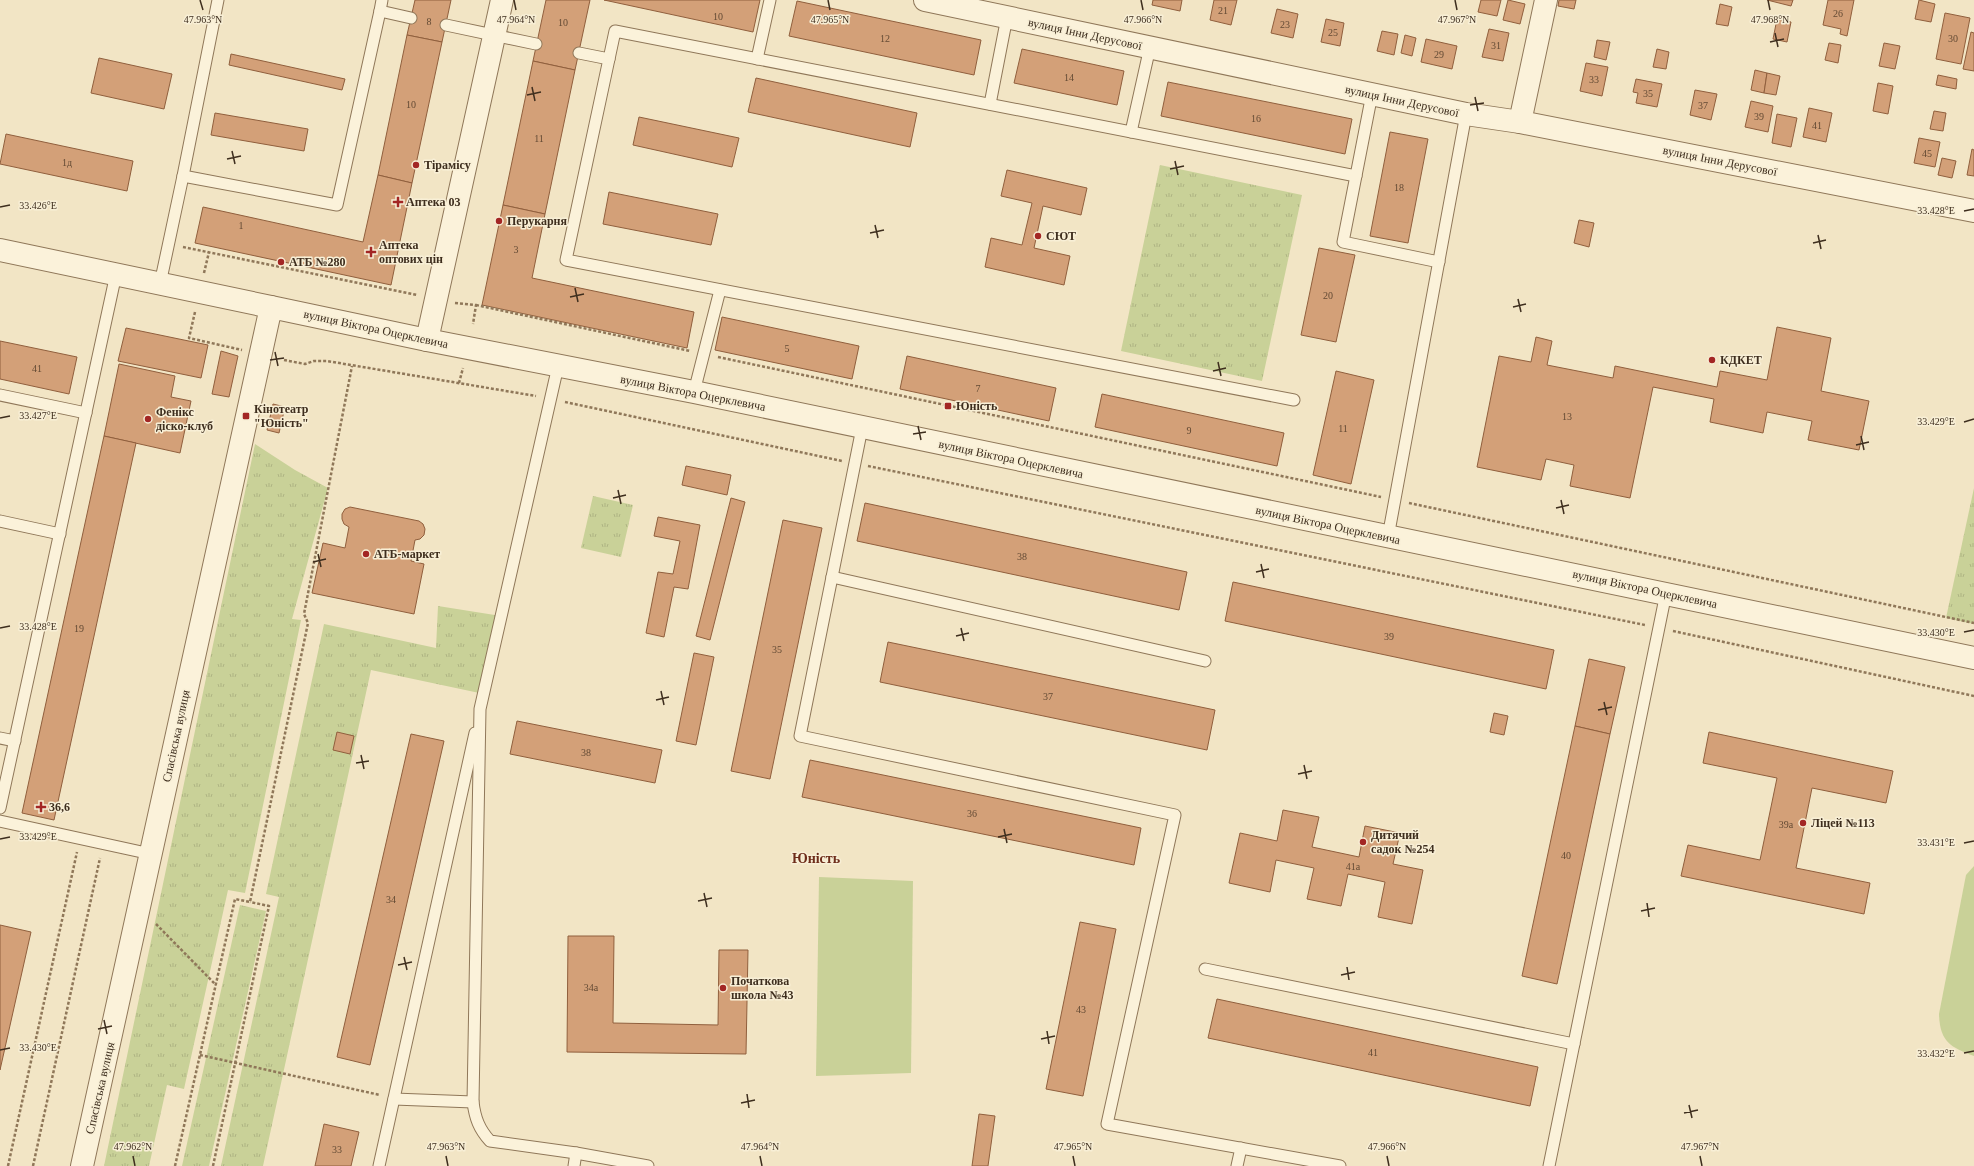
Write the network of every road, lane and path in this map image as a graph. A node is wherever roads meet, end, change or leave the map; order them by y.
1 (218, 0) edge
2 (502, 0) edge
3 (770, 0) edge
4 (925, 0) edge
5 (1546, 0) edge
6 (381, 6) edge
7 (1007, 17) junction
8 (411, 18) dead end
9 (446, 25) dead end
10 (494, 35) junction
11 (536, 44) dead end
12 (1150, 48) junction
13 (579, 53) dead end
14 (609, 59) junction
15 (757, 59) junction
16 (1372, 94) junction
17 (990, 104) junction
18 (1466, 114) junction
19 (1520, 122) junction
20 (1132, 132) junction
21 (183, 176) junction
22 (1356, 176) junction
23 (1974, 211) edge
24 (168, 244) junction
25 (0, 250) edge
26 (208, 252) junction
27 (1439, 262) junction
28 (116, 274) junction
29 (203, 278) dead end
30 (160, 284) junction
31 (720, 290) junction
32 (423, 297) dead end
33 (450, 302) dead end
34 (476, 305) junction
35 (196, 307) dead end
36 (271, 307) junction
37 (472, 324) dead end
38 (427, 340) junction
39 (244, 351) dead end
40 (704, 354) junction
41 (284, 360) dead end
42 (352, 366) junction
43 (463, 366) dead end
44 (558, 366) junction
45 (459, 383) junction
46 (694, 392) junction
47 (0, 395) edge
48 (550, 399) junction
49 (1294, 400) dead end
50 (86, 413) junction
51 (862, 428) junction
52 (855, 464) junction
53 (1394, 500) junction
54 (0, 521) edge
55 (60, 534) junction
56 (1388, 537) junction
57 (832, 577) junction
58 (1666, 593) junction
59 (1974, 623) edge
60 (1659, 628) junction
61 (1974, 658) edge
62 (1205, 661) dead end
63 (1974, 696) edge
64 (480, 709) junction
65 (0, 738) edge
66 (15, 741) junction
67 (0, 808) edge
68 (0, 821) edge
69 (80, 839) junction
70 (103, 844) junction
71 (151, 854) junction
72 (250, 902) junction
73 (140, 909) junction
74 (1205, 968) dead end
75 (216, 985) junction
76 (1574, 1044) junction
77 (200, 1055) junction
78 (235, 1063) junction
79 (394, 1099) junction
80 (473, 1102) junction
81 (1241, 1148) junction
82 (576, 1153) junction
83 (8, 1166) edge
84 (32, 1166) edge
85 (82, 1166) edge
86 (175, 1166) edge
87 (213, 1166) edge
88 (379, 1166) edge
89 (574, 1166) edge
90 (648, 1166) edge
91 (1237, 1166) edge
92 (1340, 1166) edge
93 (1548, 1166) edge

1 - 21 lane
2 - 10 street
3 - 15 lane
4 - 7 street, вулиця Інни Дерусової
5 - 19 street
6 - 8 lane
6 - 21 lane
7 - 12 street, вулиця Інни Дерусової
7 - 17 lane
9 - 10 lane
10 - 11 lane
10 - 38 street
12 - 16 street, вулиця Інни Дерусової
12 - 20 lane
13 - 14 lane
14 - 15 lane
14 - 31 lane
15 - 17 lane
16 - 18 street, вулиця Інни Дерусової
16 - 22 lane
17 - 20 lane
18 - 19 street, вулиця Інни Дерусової
18 - 27 lane
19 - 23 street, вулиця Інни Дерусової
20 - 22 lane
21 - 24 lane
22 - 27 lane
24 - 26 path
24 - 30 lane
25 - 28 street, вулиця Віктора Оцерклевича
26 - 29 path
26 - 32 path
27 - 53 lane
28 - 30 street, вулиця Віктора Оцерклевича
28 - 50 lane
30 - 36 street, вулиця Віктора Оцерклевича
31 - 40 lane
31 - 49 lane
33 - 34 path
34 - 37 path
34 - 40 path
35 - 39 path
36 - 38 street, вулиця Віктора Оцерклевича
36 - 71 street, Спасівська вулиця
38 - 44 street, вулиця Віктора Оцерклевича
40 - 46 lane
40 - 53 path
41 - 42 path
42 - 45 path
42 - 72 path
43 - 45 path
44 - 46 street, вулиця Віктора Оцерклевича
44 - 48 lane
45 - 48 path
46 - 51 street, вулиця Віктора Оцерклевича
47 - 50 lane
48 - 52 path
48 - 64 lane
50 - 55 lane
51 - 52 lane
51 - 56 street, вулиця Віктора Оцерклевича
52 - 57 lane
52 - 60 path
53 - 56 lane
53 - 59 path
54 - 55 lane
55 - 66 lane
56 - 58 street, вулиця Віктора Оцерклевича
57 - 62 lane
57 - 81 lane
58 - 60 lane
58 - 61 street, вулиця Віктора Оцерклевича
60 - 63 path
60 - 76 lane
64 - 79 lane
64 - 80 lane
65 - 66 lane
66 - 67 lane
68 - 69 lane
69 - 70 lane
69 - 83 path
70 - 71 lane
70 - 84 path
71 - 73 street, Спасівська вулиця
72 - 75 path
72 - 78 path
73 - 75 path
73 - 85 street, Спасівська вулиця
74 - 76 lane
75 - 77 path
76 - 93 lane
77 - 78 path
77 - 86 path
78 - 79 path
78 - 87 path
79 - 80 lane
79 - 88 lane
80 - 82 lane
81 - 91 lane
81 - 92 lane
82 - 89 lane
82 - 90 lane

